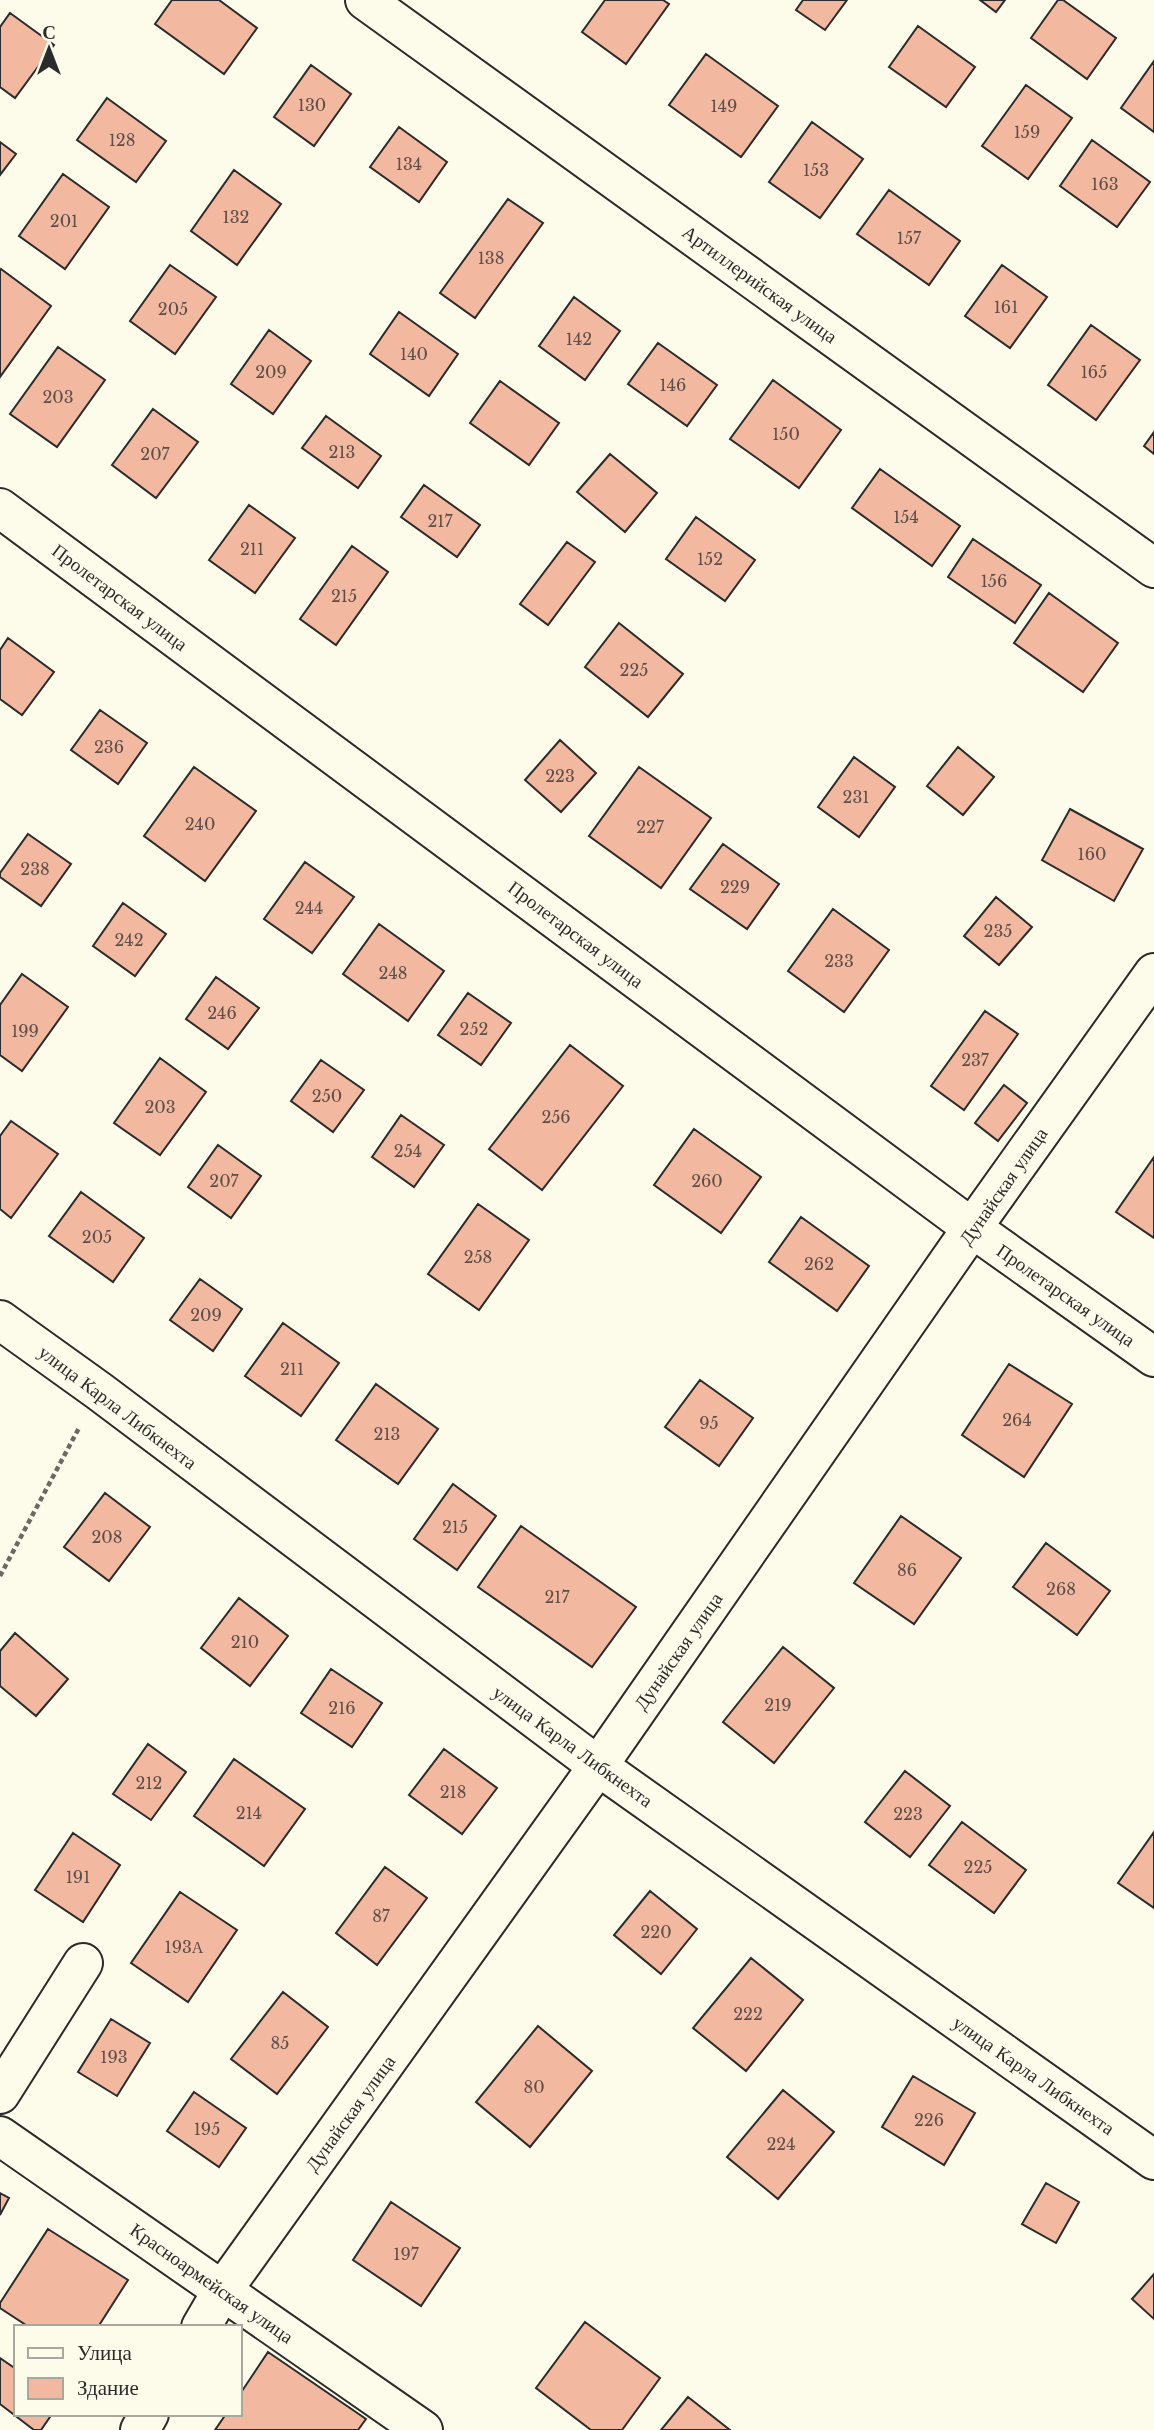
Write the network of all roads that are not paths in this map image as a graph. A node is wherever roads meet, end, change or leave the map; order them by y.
1 (365, 0) edge
2 (0, 508) edge
3 (1154, 568) edge
4 (1154, 973) edge
5 (972, 1228) junction
6 (0, 1320) edge
7 (1154, 1357) edge
8 (598, 1766) junction
9 (83, 1963) dead end
10 (0, 2094) edge
11 (0, 2136) edge
12 (1154, 2160) edge
13 (222, 2291) junction
14 (202, 2325) edge
15 (423, 2430) edge

1 - 3 street, Артиллерийская улица
2 - 5 street, Пролетарская улица
4 - 5 street, Дунайская улица
5 - 7 street, Пролетарская улица
5 - 8 street, Дунайская улица
6 - 8 street, улица Карла Либкнехта
8 - 12 street, улица Карла Либкнехта
8 - 13 street, Дунайская улица
9 - 10 street
11 - 13 street, Красноармейская улица
13 - 14 street, Дунайская улица
13 - 15 street, Красноармейская улица

